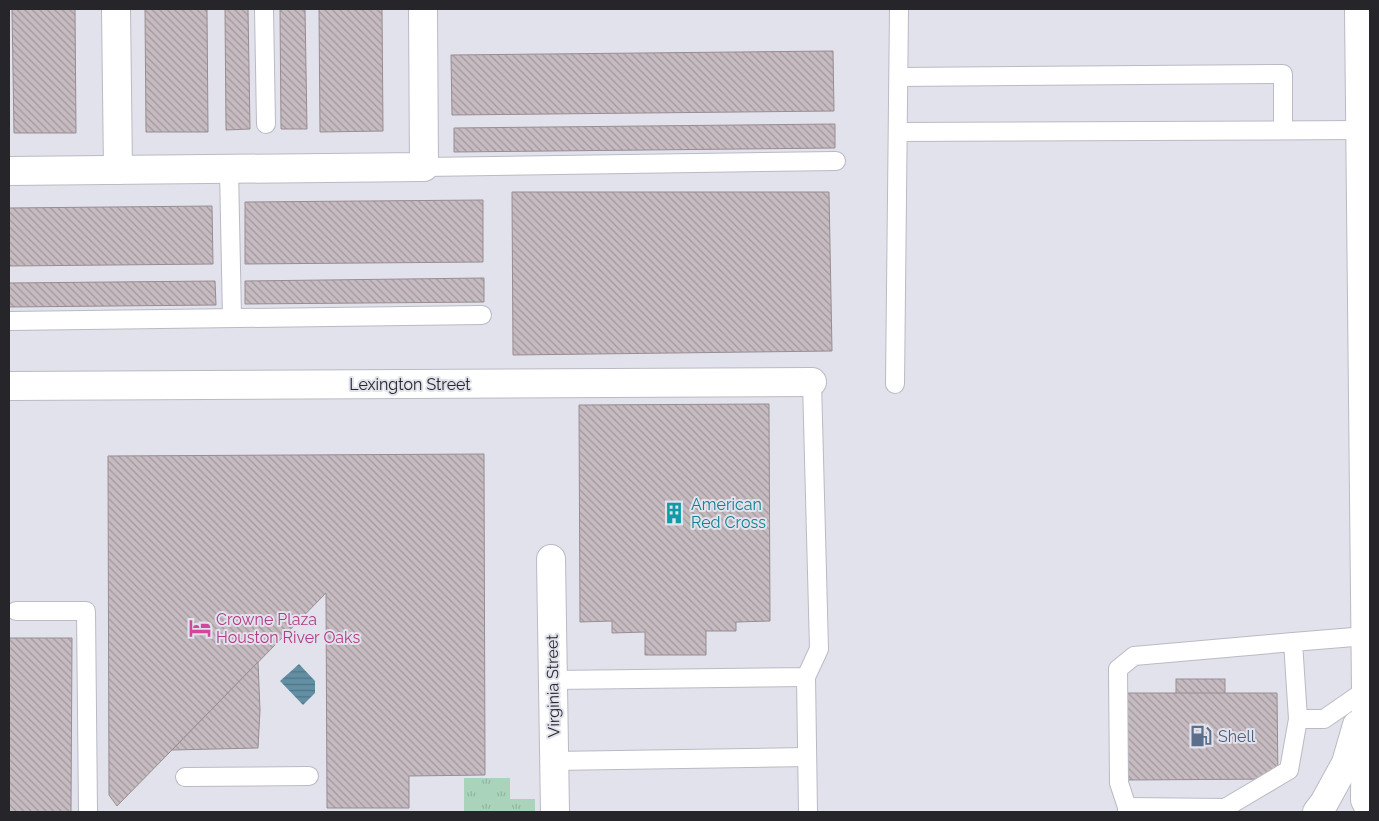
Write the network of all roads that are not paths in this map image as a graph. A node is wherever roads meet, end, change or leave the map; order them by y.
1 (116, 9) edge
2 (264, 9) edge
3 (423, 9) edge
4 (899, 9) edge
5 (1359, 9) edge
6 (899, 77) junction
7 (266, 124) dead end
8 (1282, 130) junction
9 (1360, 130) junction
10 (898, 132) junction
11 (836, 161) dead end
12 (424, 167) junction
13 (229, 169) junction
14 (118, 170) junction
15 (9, 171) edge
16 (482, 315) dead end
17 (232, 318) junction
18 (9, 321) edge
19 (1366, 345) edge
20 (812, 382) joint
21 (895, 384) dead end
22 (9, 386) edge
23 (551, 559) dead end
24 (16, 611) dead end
25 (1366, 636) junction
26 (1293, 642) junction
27 (806, 677) junction
28 (553, 680) junction
29 (1366, 690) junction
30 (1298, 720) junction
31 (807, 757) junction
32 (554, 761) junction
33 (309, 776) dead end
34 (185, 777) dead end
35 (1127, 810) edge
36 (1225, 810) edge
37 (1370, 810) edge
38 (88, 812) edge
39 (555, 812) edge
40 (808, 812) edge
41 (1316, 812) edge

1 - 14 street
2 - 7 lane
3 - 12 street
4 - 6 lane
5 - 9 street
6 - 8 lane
6 - 10 lane
8 - 9 lane
8 - 10 lane
9 - 19 street
10 - 21 lane
11 - 12 lane
12 - 13 street
13 - 14 street
13 - 17 lane
14 - 15 street
16 - 17 lane
17 - 18 lane
19 - 25 street
20 - 22 street, Lexington Street
20 - 27 lane
23 - 28 street, Virginia Street
24 - 38 lane
25 - 26 lane
25 - 29 street
26 - 30 lane
26 - 35 lane
27 - 28 lane
27 - 31 lane
28 - 32 street, Virginia Street
29 - 30 lane
29 - 37 street
29 - 41 street
30 - 36 lane
31 - 32 lane
31 - 40 lane
32 - 39 street, Virginia Street
33 - 34 lane
35 - 36 lane

